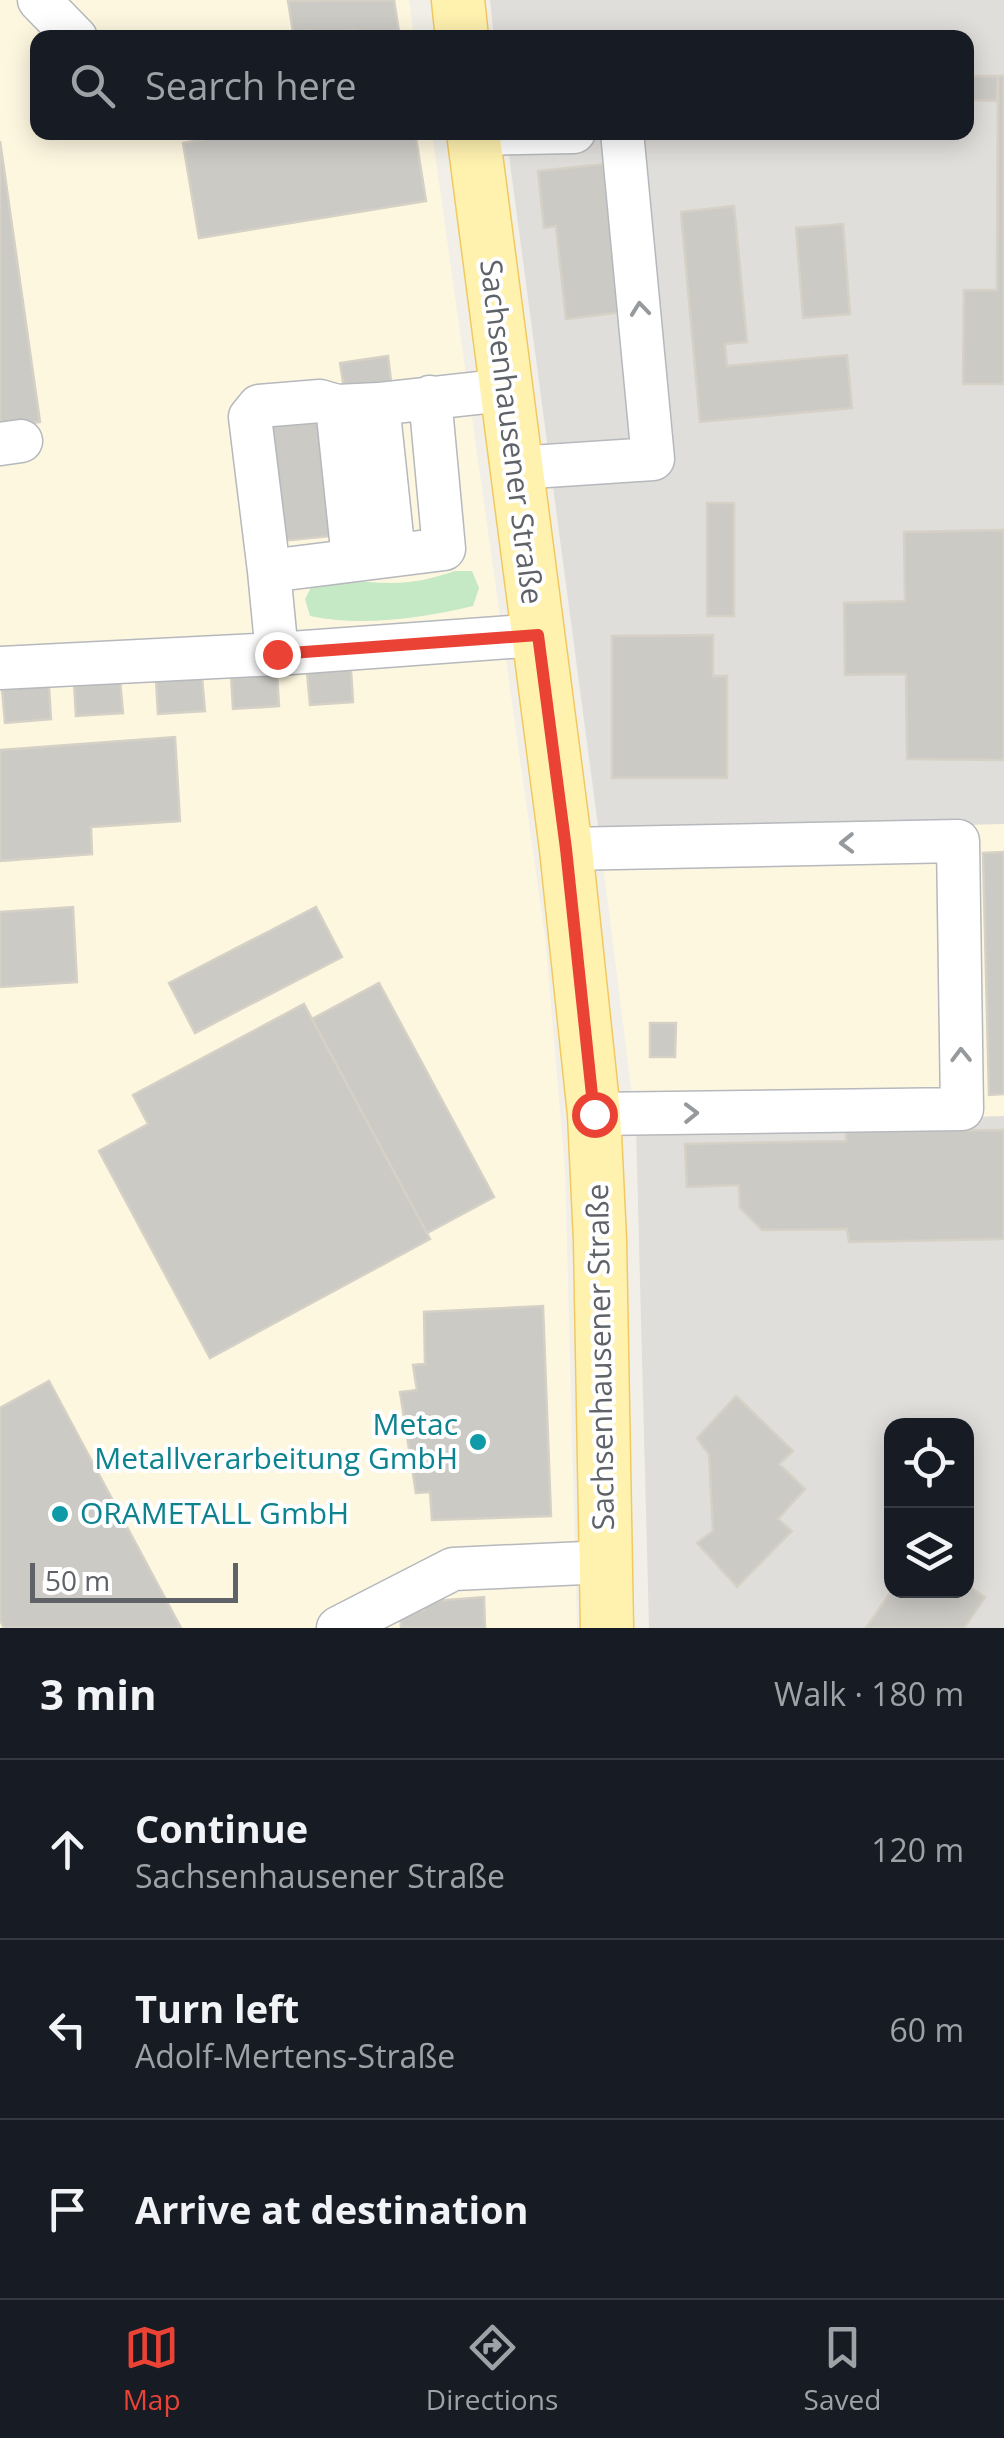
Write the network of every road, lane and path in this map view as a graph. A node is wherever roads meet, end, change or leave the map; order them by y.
1 (39, 0) edge
2 (458, 0) edge
3 (68, 30) edge
4 (461, 30) edge
5 (474, 140) edge
6 (623, 140) edge
7 (505, 390) junction
8 (430, 397) junction
9 (357, 405) junction
10 (516, 468) junction
11 (374, 557) junction
12 (269, 570) junction
13 (538, 635) junction
14 (277, 654) junction
15 (0, 668) edge
16 (566, 849) junction
17 (594, 1114) junction
18 (606, 1562) junction
19 (338, 1628) edge
20 (608, 1628) edge

1 - 3 street
2 - 4 main road
5 - 7 main road, Sachsenhausener Straße
10 -> 6 street
7 - 8 street
7 - 10 main road, Sachsenhausener Straße
8 - 9 street
8 - 11 street
9 - 11 street
9 - 12 street
10 - 13 main road, Sachsenhausener Straße
11 - 12 street
12 - 14 street
13 - 14 street
13 - 16 main road, Sachsenhausener Straße
14 - 15 street
16 - 17 main road, Sachsenhausener Straße
17 -> 16 street
17 - 18 main road, Sachsenhausener Straße
18 - 19 street
18 - 20 main road, Sachsenhausener Straße

